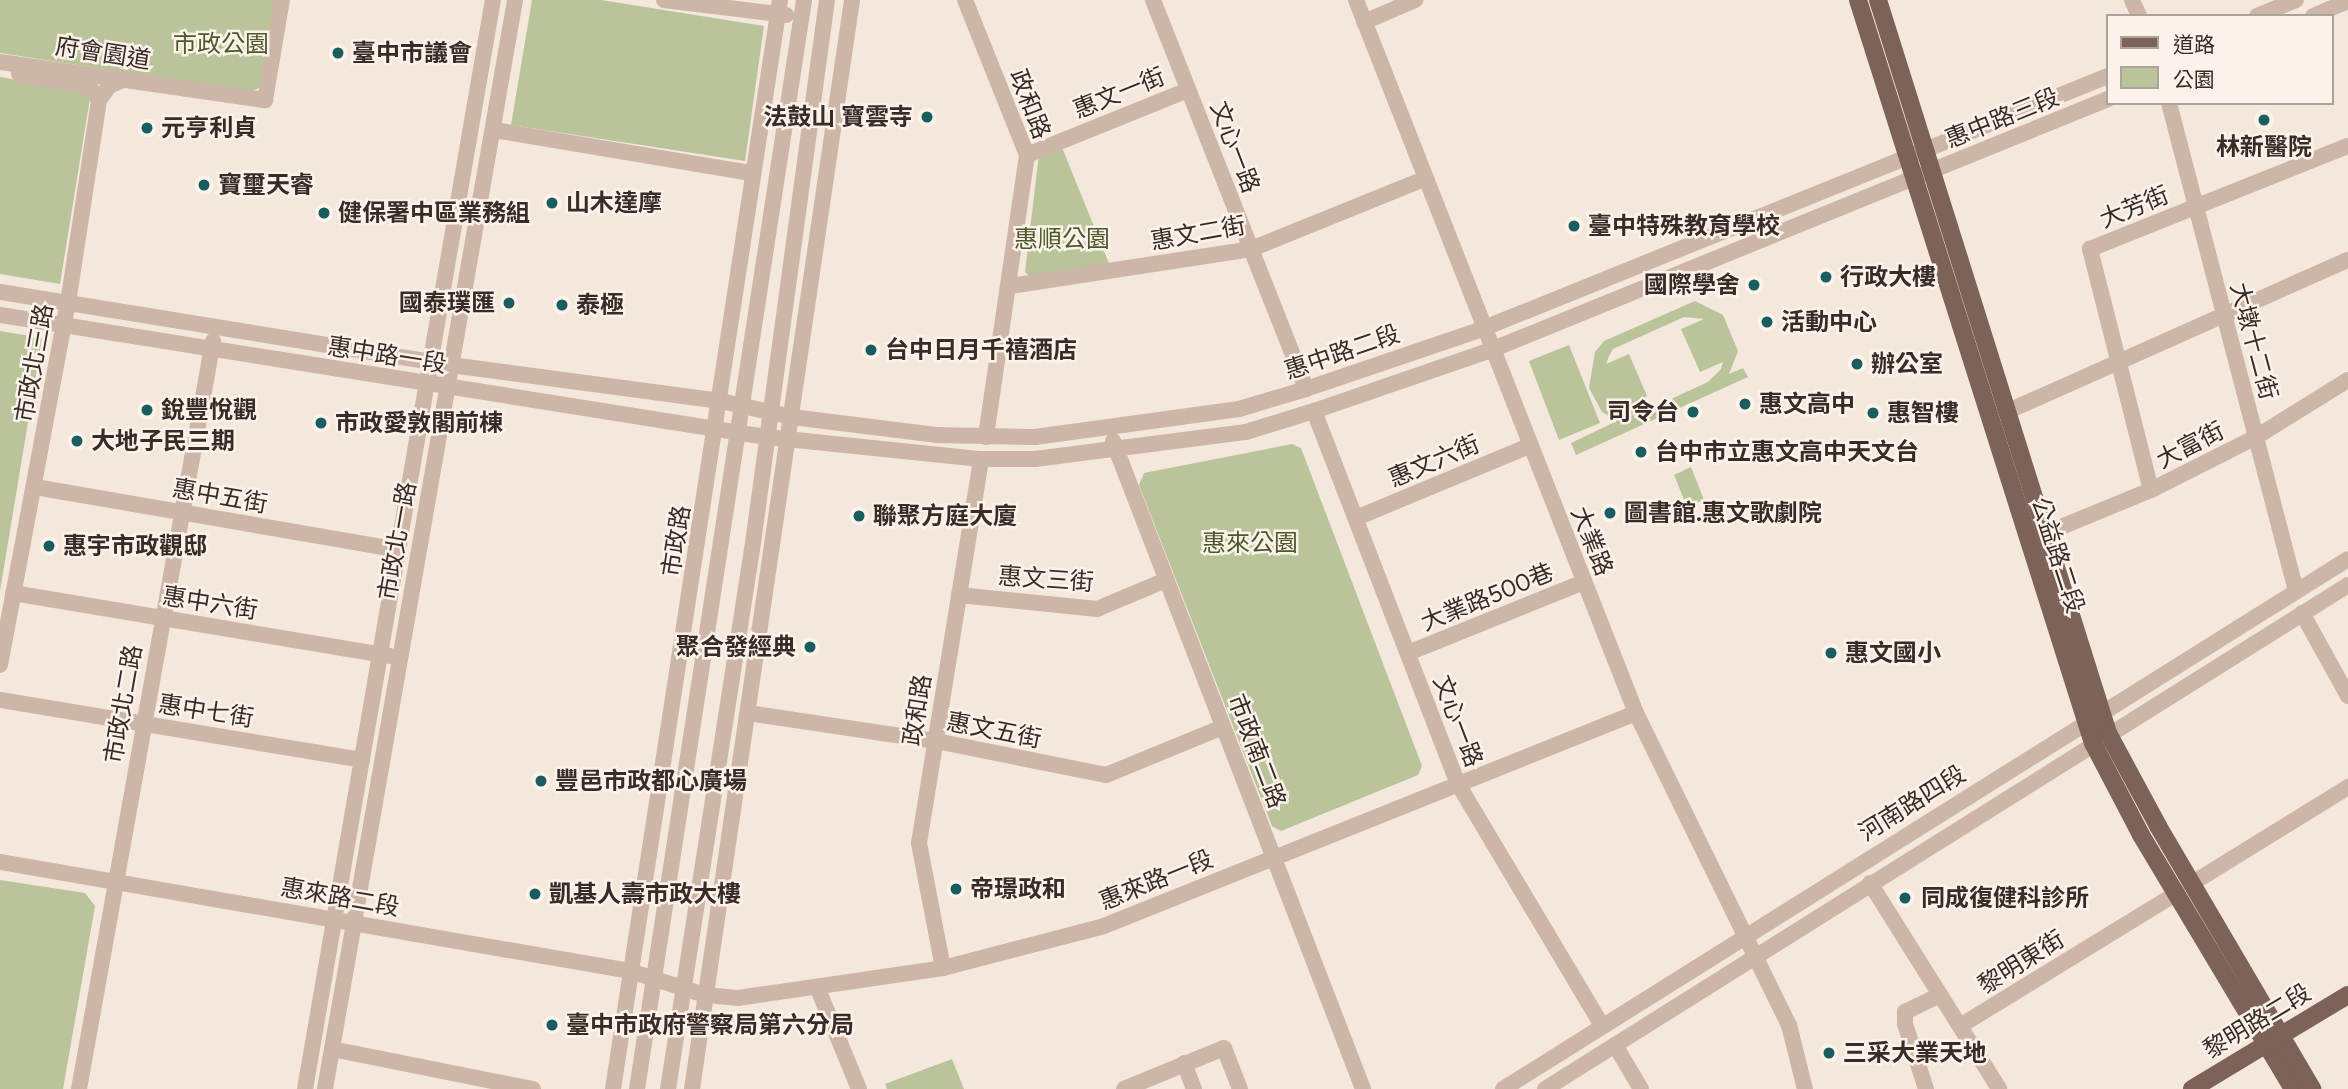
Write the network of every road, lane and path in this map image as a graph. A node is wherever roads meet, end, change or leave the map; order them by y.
1 (282, 0) edge
2 (493, 0) edge
3 (515, 0) edge
4 (664, 0) edge
5 (852, 0) edge
6 (965, 0) edge
7 (1153, 0) edge
8 (1356, 0) edge
9 (1415, 0) edge
10 (1858, 0) edge
11 (1878, 0) edge
12 (2296, 0) edge
13 (830, 1) edge
14 (2348, 1) edge
15 (803, 5) edge
16 (779, 8) edge
17 (2262, 14) edge
18 (2318, 14) edge
19 (1364, 22) junction
20 (0, 61) edge
21 (0, 71) edge
22 (43, 73) junction
23 (2106, 77) edge
24 (123, 80) junction
25 (1188, 90) junction
26 (99, 100) junction
27 (2106, 100) edge
28 (2170, 105) edge
29 (494, 130) junction
30 (2348, 146) edge
31 (1925, 150) junction
32 (1027, 155) junction
33 (1906, 157) junction
34 (1932, 171) junction
35 (751, 173) junction
36 (1913, 178) junction
37 (1424, 179) junction
38 (2195, 207) junction
39 (1251, 249) junction
40 (2348, 260) edge
41 (1010, 286) junction
42 (0, 292) edge
43 (68, 303) junction
44 (0, 315) edge
45 (2224, 317) junction
46 (64, 327) junction
47 (215, 328) junction
48 (1482, 329) junction
49 (1491, 350) junction
50 (211, 351) junction
51 (431, 362) junction
52 (2117, 363) junction
53 (451, 365) junction
54 (2348, 380) edge
55 (427, 384) junction
56 (447, 388) junction
57 (1306, 389) junction
58 (721, 401) junction
59 (742, 406) junction
60 (1314, 411) junction
61 (2006, 412) junction
62 (771, 413) junction
63 (792, 417) junction
64 (716, 429) junction
65 (1108, 429) junction
66 (737, 432) junction
67 (767, 436) junction
68 (986, 437) junction
69 (2256, 437) junction
70 (789, 439) junction
71 (1529, 446) junction
72 (1116, 450) junction
73 (981, 458) junction
74 (35, 488) junction
75 (2151, 490) junction
76 (181, 513) junction
77 (1356, 518) junction
78 (2044, 534) junction
79 (398, 550) junction
80 (2348, 559) edge
81 (1166, 580) junction
82 (1584, 582) junction
83 (2348, 585) edge
84 (2296, 591) junction
85 (13, 593) junction
86 (959, 595) junction
87 (2302, 613) junction
88 (162, 618) junction
89 (1408, 653) junction
90 (380, 654) junction
91 (400, 658) junction
92 (0, 665) edge
93 (2348, 696) edge
94 (0, 700) edge
95 (2100, 711) junction
96 (748, 713) junction
97 (1636, 713) junction
98 (2084, 721) junction
99 (143, 724) junction
100 (1223, 727) junction
101 (2108, 733) junction
102 (936, 741) junction
103 (2093, 743) junction
104 (362, 760) junction
105 (1458, 784) junction
106 (2348, 788) edge
107 (1274, 858) junction
108 (0, 862) edge
109 (114, 879) junction
110 (1870, 883) junction
111 (2184, 888) junction
112 (335, 920) junction
113 (354, 923) junction
114 (1745, 936) junction
115 (1755, 955) junction
116 (943, 968) junction
117 (630, 971) junction
118 (670, 984) junction
119 (818, 989) junction
120 (705, 995) junction
121 (1940, 995) junction
122 (2348, 995) edge
123 (1602, 1026) junction
124 (1960, 1026) junction
125 (2274, 1039) junction
126 (1615, 1045) junction
127 (332, 1049) junction
128 (1184, 1063) junction
129 (1983, 1064) junction
130 (1132, 1088) edge
131 (79, 1089) edge
132 (306, 1089) edge
133 (325, 1089) edge
134 (533, 1089) edge
135 (612, 1089) edge
136 (637, 1089) edge
137 (668, 1089) edge
138 (692, 1089) edge
139 (859, 1089) edge
140 (1195, 1089) edge
141 (1240, 1089) edge
142 (1363, 1089) edge
143 (1503, 1089) edge
144 (1545, 1089) edge
145 (1641, 1089) edge
146 (1805, 1089) edge
147 (1926, 1089) edge
148 (1990, 1089) edge
149 (1999, 1089) edge
150 (2192, 1089) edge
151 (2293, 1089) edge
152 (2312, 1089) edge

1 - 24 street, 府會園道
2 - 51 street, 市政北一路
3 - 29 street, 市政北一路
4 - 16 street
5 - 63 street
6 - 32 street, 政和路
7 - 25 street, 文心一路
8 - 19 street, 大業路
9 - 19 street
10 - 33 main road, 公益路二段
11 - 31 main road, 公益路二段
12 - 17 street
13 - 15 street
13 - 62 street, 市政路
14 - 18 street
15 - 16 street
15 - 59 street, 市政路
16 - 35 street, 市政路
19 - 37 street, 大業路
20 - 22 street, 府會園道
21 - 22 street
22 - 24 street, 府會園道
22 - 26 street
23 - 31 street, 惠中路三段
24 - 26 street
25 - 32 street, 惠文一街
25 - 39 street, 文心一路
26 - 43 street, 市政北三路
27 - 34 street, 惠中路三段
28 - 38 street, 大墩十二街
29 - 35 street
29 - 53 street, 市政北一路
30 - 38 street, 大芳街
31 - 33 street, 惠中路二段
31 - 34 main road, 公益路二段
32 - 41 street, 政和路
33 - 36 main road, 公益路二段
33 - 48 street, 惠中路二段
34 - 36 street, 惠中路三段
34 - 61 main road, 公益路二段
35 - 58 street, 市政路
36 - 49 street, 惠中路二段
36 - 98 main road, 公益路二段
37 - 39 street, 惠文二街
37 - 48 street, 大業路
38 - 45 street, 大墩十二街
38 - 52 street, 大芳街
39 - 41 street, 惠文二街
39 - 57 street, 文心一路
40 - 45 street
41 - 68 street, 政和路
42 - 43 street, 惠中路一段
43 - 46 street, 市政北三路
43 - 47 street, 惠中路一段
44 - 46 street, 惠中路一段
45 - 52 street
45 - 69 street, 大墩十二街
46 - 50 street, 惠中路一段
46 - 74 street, 市政北三路
47 - 50 street, 市政北二路
47 - 51 street, 惠中路一段
48 - 49 street, 大業路
48 - 57 street, 惠中路二段
49 - 60 street, 惠中路二段
49 - 71 street, 大業路
50 - 55 street, 惠中路一段
50 - 76 street, 市政北二路
51 - 53 street, 惠中路一段
51 - 55 street, 市政北一路
52 - 61 street
52 - 75 street, 大芳街
53 - 56 street, 市政北一路
53 - 58 street, 惠中路一段
54 - 69 street, 大富街
55 - 56 street, 惠中路一段
55 - 79 street, 市政北一路
56 - 64 street, 惠中路一段
56 - 91 street, 市政北一路
57 - 65 street, 惠中路二段
58 - 59 street, 惠中路一段
58 - 64 street, 市政路
59 - 62 street, 惠中路二段
59 - 66 street, 市政路
60 - 72 street, 惠中路二段
60 - 77 street, 文心一路
61 - 78 main road, 公益路二段
62 - 63 street, 惠中路二段
62 - 67 street, 市政路
63 - 68 street, 惠中路二段
63 - 70 street
64 - 66 street, 惠中路一段
64 - 117 street, 市政路
65 - 68 street, 惠中路二段
65 - 72 street, 市政南二路
66 - 67 street, 惠中路一段
66 - 118 street, 市政路
67 - 70 street, 惠中路二段
67 - 118 street, 市政路
69 - 75 street, 大富街
69 - 84 street, 大墩十二街
70 - 73 street, 惠中路二段
70 - 96 street
71 - 77 street, 惠文六街
71 - 82 street, 大業路
72 - 73 street, 惠中路二段
72 - 81 street, 市政南二路
73 - 86 street, 政和路
74 - 76 street, 惠中五街
74 - 85 street, 市政北三路
75 - 78 street, 大富街
76 - 79 street, 惠中五街
76 - 88 street, 市政北二路
77 - 89 street, 文心一路
78 - 95 main road, 公益路二段
79 - 90 street, 市政北一路
80 - 84 street, 河南路四段
81 - 86 street, 惠文三街
81 - 100 street, 市政南二路
82 - 89 street, 大業路500巷
82 - 97 street, 大業路
83 - 87 street, 河南路四段
84 - 95 street, 河南路四段
85 - 88 street, 惠中六街
85 - 92 street, 市政北三路
86 - 102 street, 政和路
87 - 93 street
87 - 101 street, 河南路四段
88 - 90 street, 惠中六街
88 - 99 street, 市政北二路
89 - 105 street, 文心一路
90 - 91 street, 惠中六街
90 - 104 street, 市政北一路
91 - 113 street, 市政北一路
94 - 99 street, 惠中七街
95 - 98 street, 河南路四段
95 - 101 main road, 公益路二段
96 - 102 street, 惠文五街
96 - 120 street
97 - 105 street, 惠來路一段
97 - 114 street, 大業路
98 - 103 main road, 公益路二段
98 - 114 street, 河南路四段
99 - 104 street, 惠中七街
99 - 109 street, 市政北二路
100 - 102 street, 惠文五街
100 - 107 street, 市政南二路
101 - 103 street, 河南路四段
101 - 111 main road, 公益路二段
102 - 116 street, 政和路
103 - 110 street, 河南路四段
103 - 111 main road, 公益路二段
104 - 112 street, 市政北一路
105 - 107 street, 惠來路一段
105 - 123 street, 文心一路
106 - 111 street, 黎明東街
107 - 116 street, 惠來路一段
107 - 142 street, 市政南二路
108 - 109 street, 惠來路二段
109 - 112 street, 惠來路二段
109 - 131 street, 市政北二路
110 - 115 street, 河南路四段
110 - 121 street
111 - 124 street, 黎明東街
111 - 125 main road, 公益路二段
112 - 113 street, 惠來路二段
112 - 132 street, 市政北一路
113 - 117 street, 惠來路二段
113 - 127 street, 市政北一路
114 - 115 street, 大業路
114 - 123 street, 河南路四段
115 - 126 street, 河南路四段
115 - 146 street, 大業路
116 - 119 street, 惠來路一段
117 - 118 street, 惠來路二段
117 - 135 street, 市政路
118 - 120 street, 惠來路一段
118 - 136 street, 市政路
118 - 137 street, 市政路
119 - 120 street, 惠來路一段
119 - 139 street
120 - 138 street
121 - 124 street
121 - 147 street
122 - 125 main road, 黎明路二段
123 - 143 street, 河南路四段
124 - 129 street
125 - 150 main road, 黎明路二段
125 - 151 main road, 公益路二段
125 - 152 main road, 公益路二段
126 - 144 street, 河南路四段
126 - 145 street
127 - 133 street, 市政北一路
127 - 134 street
128 - 130 street
128 - 140 street
128 - 141 street
129 - 148 street
129 - 149 street

